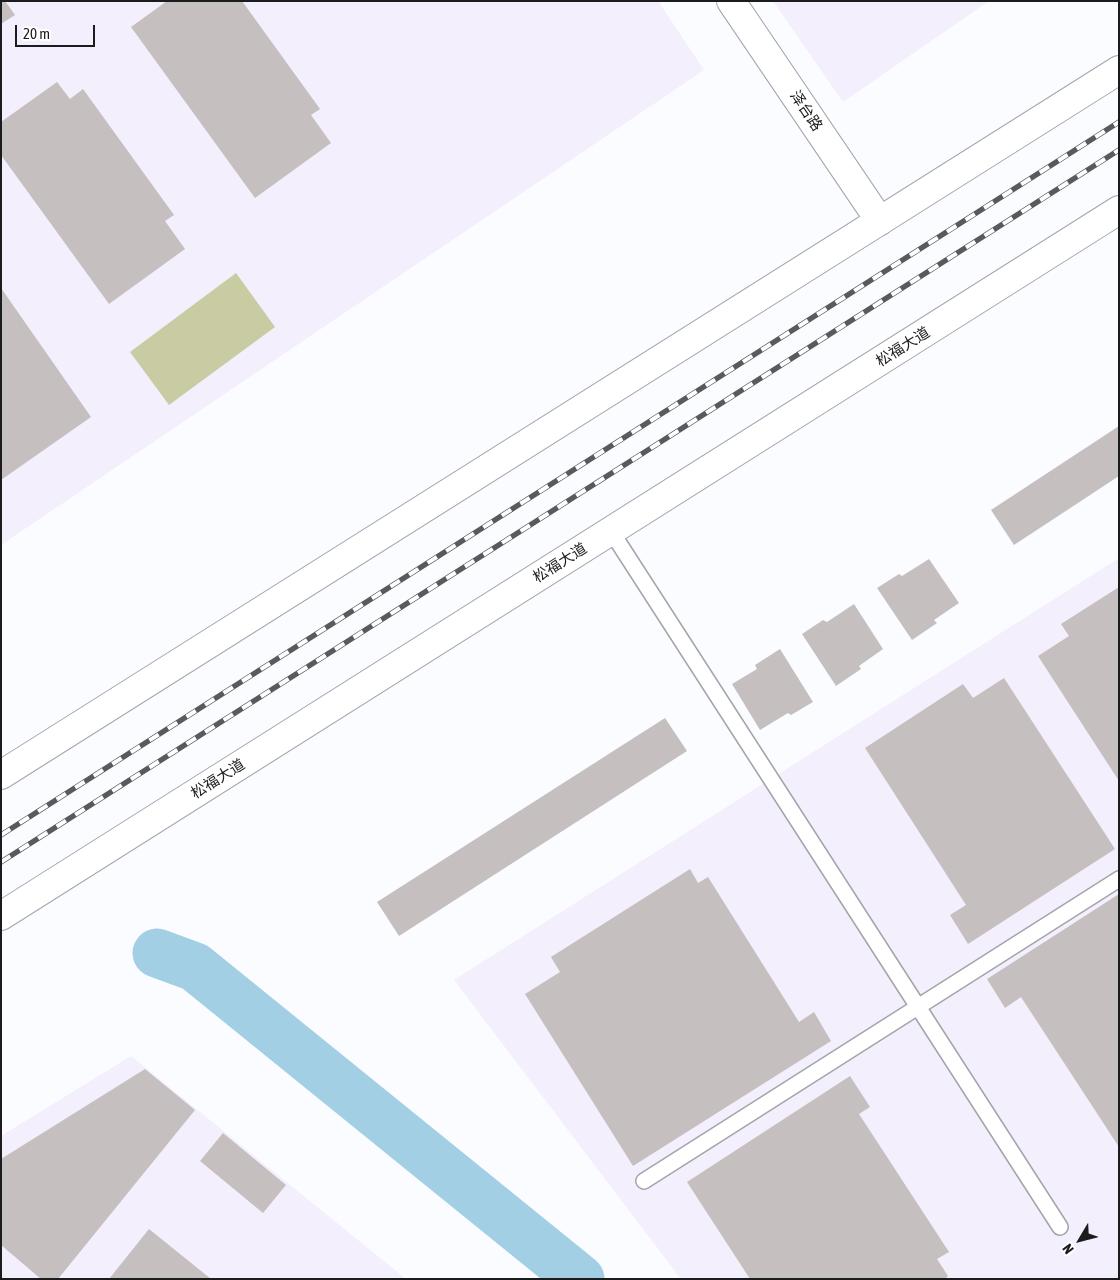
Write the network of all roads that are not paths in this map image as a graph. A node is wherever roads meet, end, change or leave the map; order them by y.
1 (731, 1) edge
2 (1119, 70) edge
3 (1119, 210) edge
4 (880, 221) junction
5 (611, 531) junction
6 (1, 776) edge
7 (1119, 878) edge
8 (1, 916) edge
9 (918, 1007) junction
10 (644, 1181) dead end
11 (1060, 1227) dead end

1 - 4 main road, 泽台路
2 - 4 main road
3 - 5 main road, 松福大道
4 - 6 main road
5 - 8 main road, 松福大道
5 - 9 lane
7 - 9 lane
9 - 10 lane
9 - 11 lane

